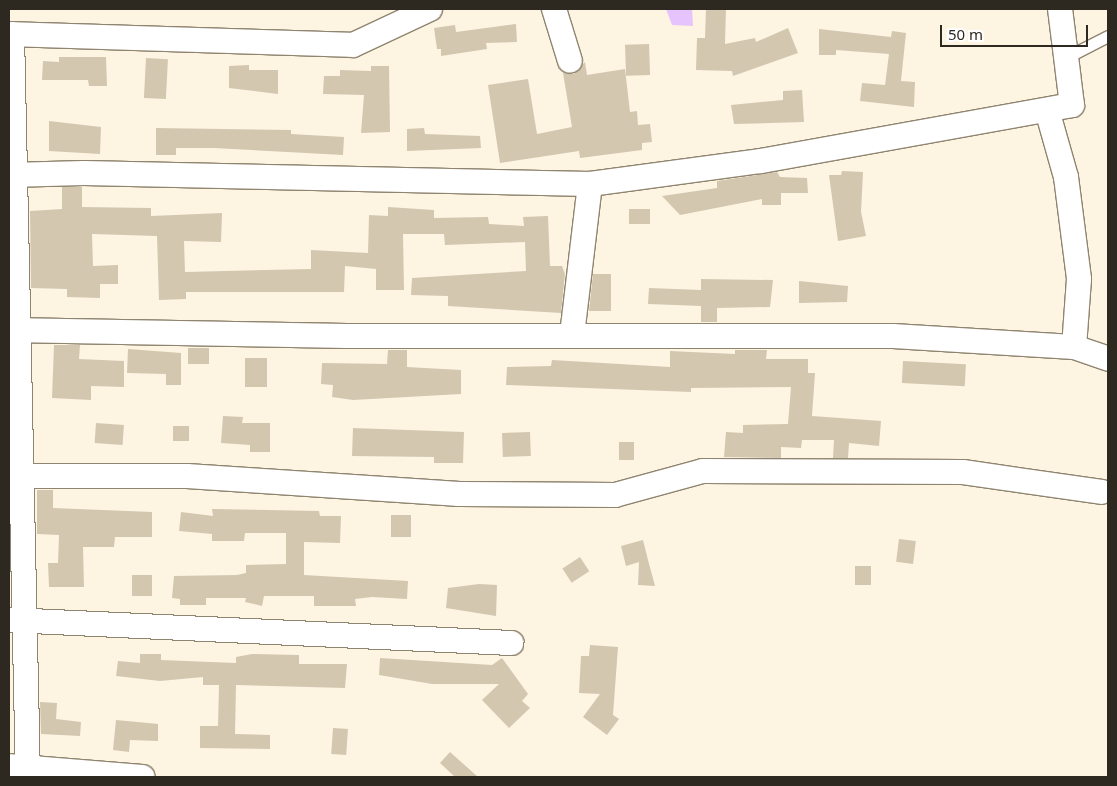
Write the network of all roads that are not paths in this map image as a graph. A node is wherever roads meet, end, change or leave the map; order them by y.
1 (430, 9) edge
2 (554, 9) edge
3 (1060, 9) edge
4 (10, 34) edge
5 (1108, 36) edge
6 (1065, 58) junction
7 (570, 61) dead end
8 (1047, 110) junction
9 (13, 175) edge
10 (590, 184) junction
11 (13, 330) edge
12 (572, 335) junction
13 (1074, 347) junction
14 (1108, 359) edge
15 (15, 477) edge
16 (1102, 492) dead end
17 (16, 621) edge
18 (511, 643) dead end
19 (21, 770) edge
20 (143, 777) edge

1 - 4 street
2 - 7 street
3 - 6 street
4 - 9 street
5 - 6 lane
6 - 8 street
8 - 10 street
8 - 13 street
9 - 10 street
9 - 11 street
10 - 12 street
11 - 12 street
11 - 15 street
12 - 13 street
13 - 14 street
15 - 16 street
15 - 17 street
17 - 18 street
17 - 19 street
19 - 20 street

